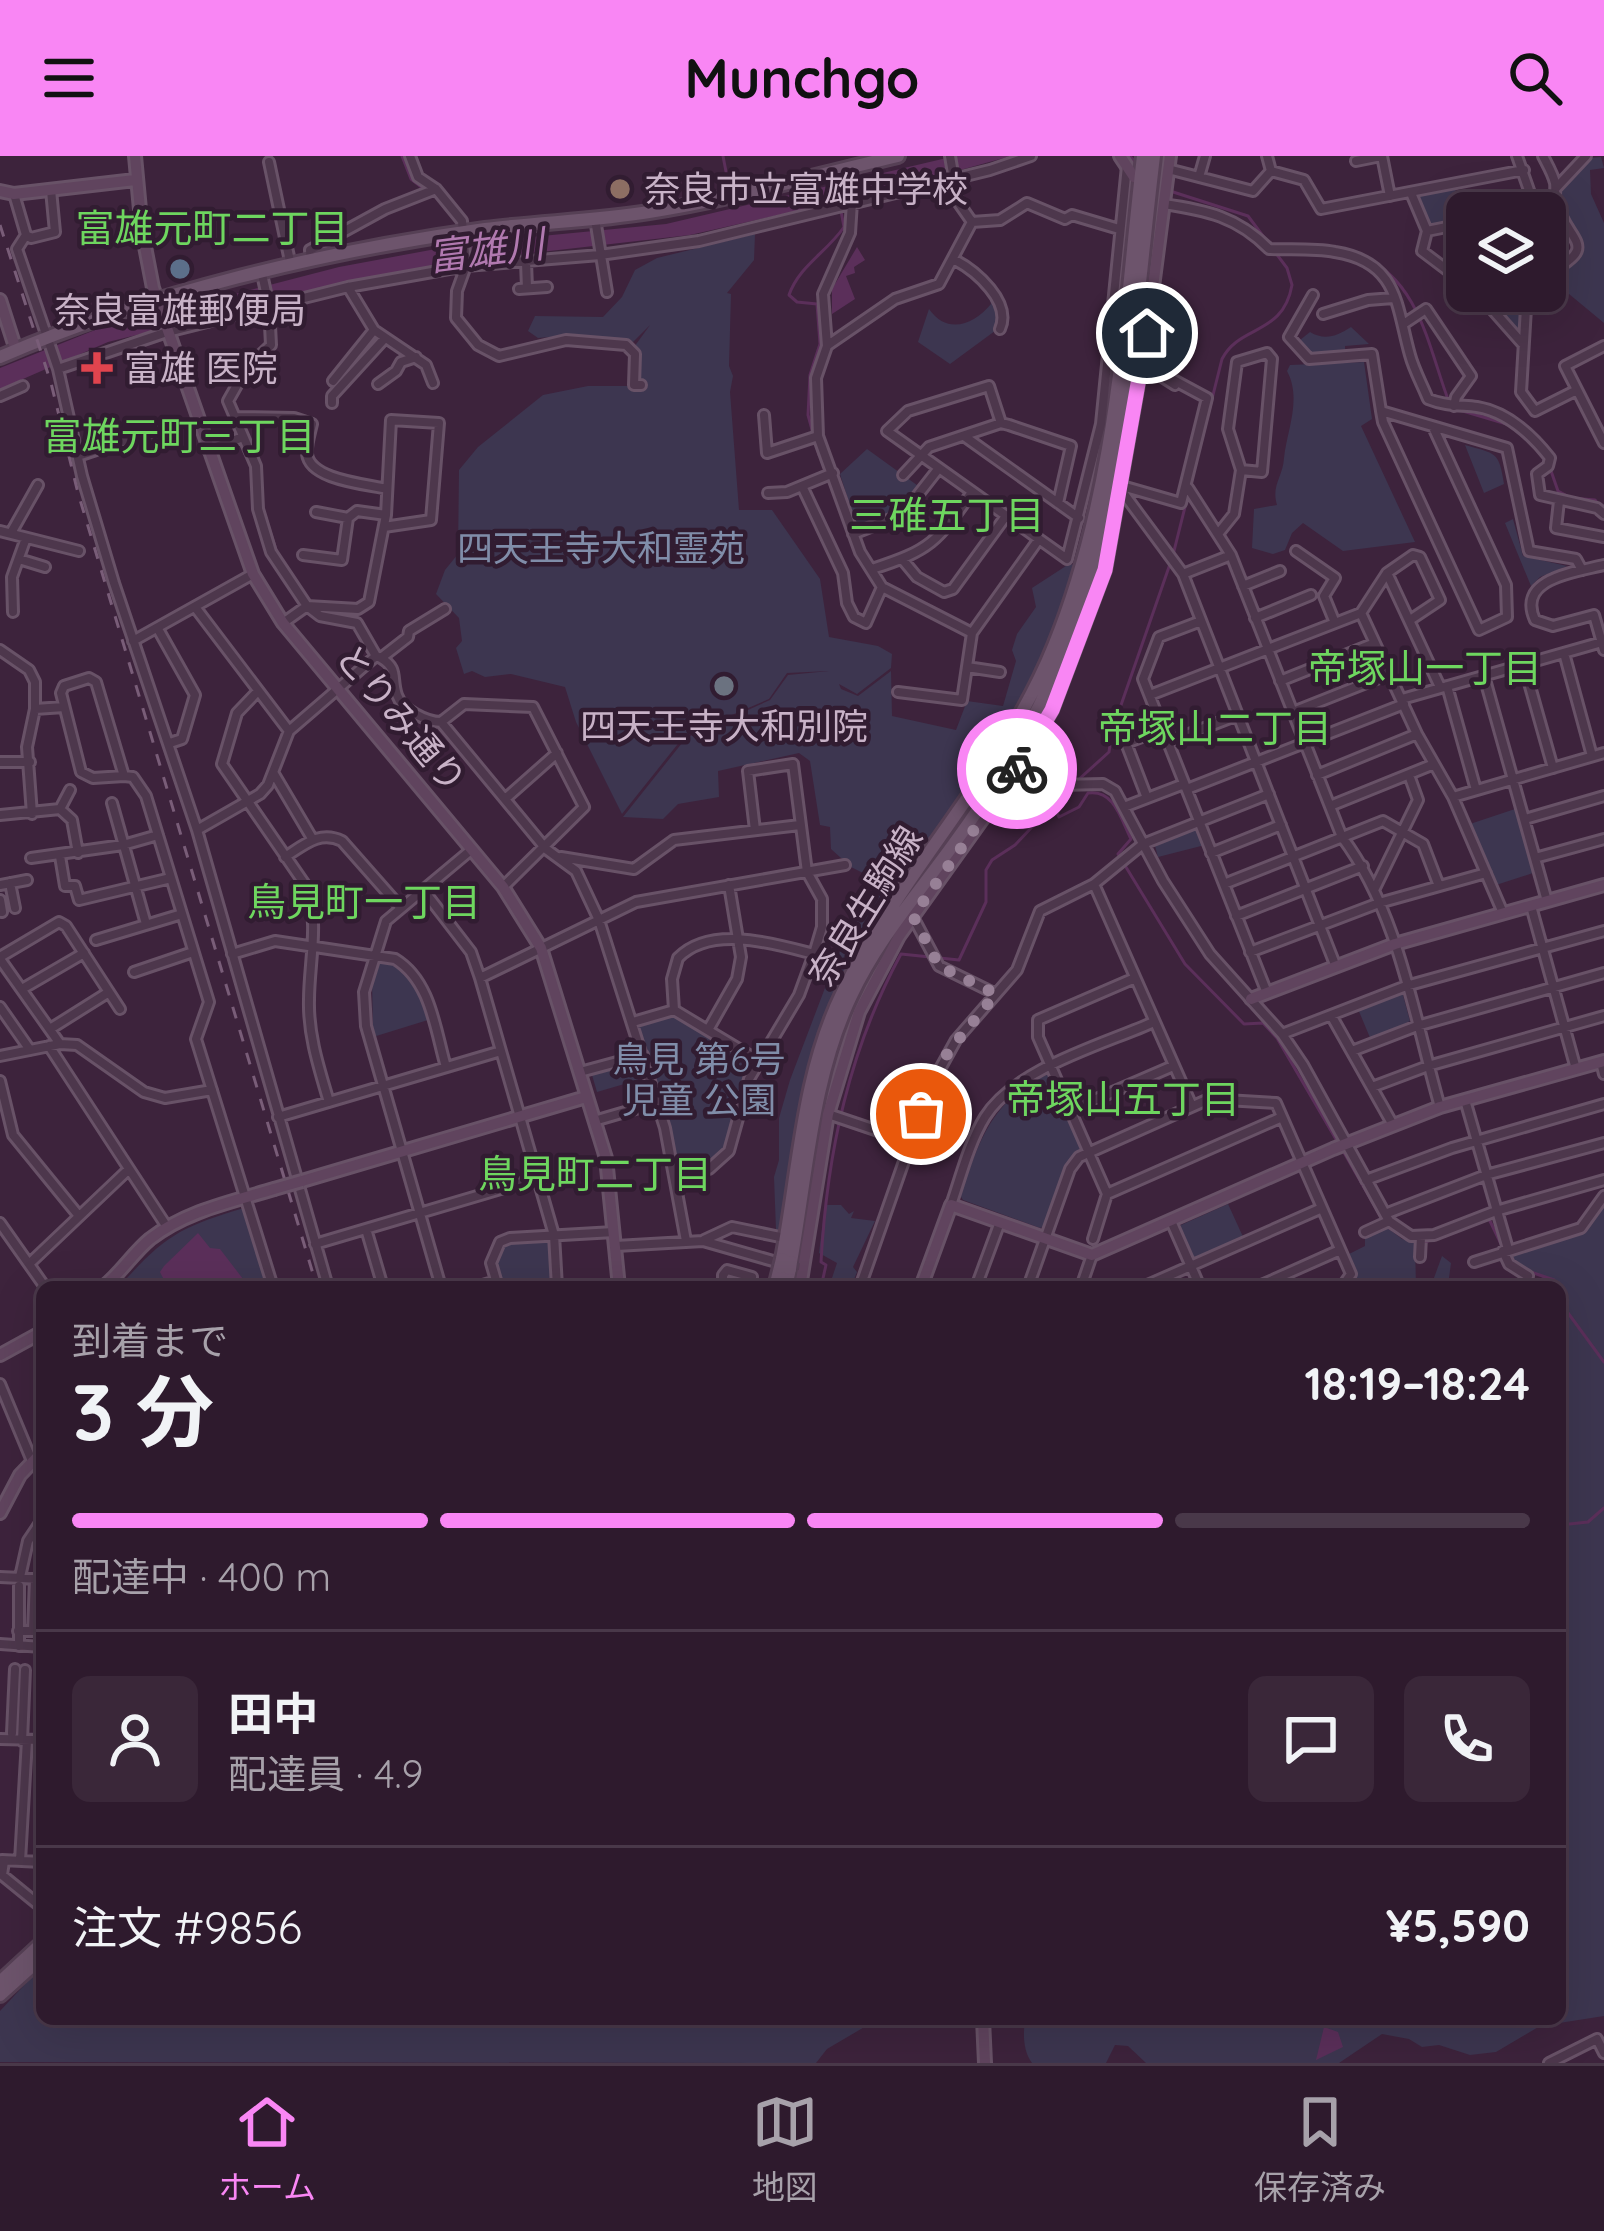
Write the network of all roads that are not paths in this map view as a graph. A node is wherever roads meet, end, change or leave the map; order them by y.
1 (135, 156) edge
2 (410, 156) edge
3 (898, 156) edge
4 (1031, 156) edge
5 (1143, 156) edge
6 (1154, 156) edge
7 (1205, 156) edge
8 (1267, 156) edge
9 (1382, 156) edge
10 (1517, 156) edge
11 (1544, 156) edge
12 (1586, 156) edge
13 (951, 157) edge
14 (1356, 161) dead end
15 (268, 162) dead end
16 (1170, 162) edge
17 (1127, 166) edge
18 (849, 167) edge
19 (1524, 170) junction
20 (1271, 171) junction
21 (954, 176) junction
22 (1199, 177) junction
23 (135, 180) junction
24 (436, 189) junction
25 (1555, 189) joint
26 (0, 190) edge
27 (51, 190) junction
28 (1530, 192) edge
29 (1411, 193) junction
30 (14, 194) junction
31 (1390, 196) junction
32 (852, 199) junction
33 (1158, 200) junction
34 (1566, 219) edge
35 (972, 222) junction
36 (596, 223) junction
37 (1446, 227) edge
38 (1119, 229) junction
39 (1427, 231) junction
40 (26, 235) junction
41 (462, 238) junction
42 (600, 255) junction
43 (955, 260) junction
44 (526, 262) junction
45 (311, 263) junction
46 (1566, 264) edge
47 (466, 266) junction
48 (291, 267) junction
49 (1445, 269) edge
50 (263, 278) junction
51 (985, 284) junction
52 (348, 287) junction
53 (548, 287) dead end
54 (607, 292) dead end
55 (1313, 295) dead end
56 (158, 298) junction
57 (978, 298) dead end
58 (1394, 298) junction
59 (0, 300) edge
60 (269, 307) junction
61 (1494, 312) edge
62 (1526, 312) edge
63 (1323, 314) dead end
64 (1406, 323) junction
65 (1000, 329) dead end
66 (374, 330) junction
67 (167, 332) junction
68 (1147, 333) junction
69 (386, 338) junction
70 (48, 342) junction
71 (827, 346) junction
72 (1524, 346) junction
73 (1604, 346) edge
74 (16, 350) junction
75 (416, 356) junction
76 (0, 357) edge
77 (1142, 364) junction
78 (57, 368) junction
79 (333, 381) dead end
80 (1178, 382) junction
81 (433, 383) dead end
82 (378, 384) dead end
83 (641, 385) dead end
84 (23, 386) dead end
85 (1577, 390) junction
86 (0, 396) edge
87 (332, 403) dead end
88 (1454, 406) junction
89 (1381, 411) junction
90 (764, 415) dead end
91 (237, 417) junction
92 (1000, 423) junction
93 (1432, 426) junction
94 (162, 428) dead end
95 (818, 436) junction
96 (964, 436) junction
97 (243, 437) junction
98 (1604, 443) edge
99 (208, 450) junction
100 (919, 454) junction
101 (78, 456) junction
102 (939, 468) junction
103 (1241, 470) junction
104 (833, 473) junction
105 (903, 475) dead end
106 (38, 485) dead end
107 (802, 486) junction
108 (1122, 488) junction
109 (387, 489) junction
110 (973, 491) junction
111 (1190, 491) junction
112 (768, 494) dead end
113 (1559, 501) junction
114 (1058, 503) junction
115 (316, 512) dead end
116 (1604, 514) edge
117 (386, 515) junction
118 (1006, 515) junction
119 (348, 518) junction
120 (1079, 518) junction
121 (384, 527) junction
122 (5, 532) edge
123 (853, 534) junction
124 (1218, 534) junction
125 (26, 537) junction
126 (1604, 537) edge
127 (1039, 539) junction
128 (79, 551) dead end
129 (1296, 551) dead end
130 (303, 555) dead end
131 (1231, 555) junction
132 (19, 559) junction
133 (902, 559) junction
134 (1604, 565) edge
135 (45, 567) dead end
136 (872, 569) junction
137 (1582, 570) junction
138 (1280, 571) dead end
139 (1388, 573) junction
140 (253, 574) junction
141 (1183, 574) junction
142 (1243, 586) junction
143 (882, 587) junction
144 (1311, 595) dead end
145 (307, 606) junction
146 (195, 607) junction
147 (445, 610) dead end
148 (14, 612) dead end
149 (1361, 613) junction
150 (1256, 618) junction
151 (1409, 620) junction
152 (1201, 621) junction
153 (283, 623) junction
154 (1335, 623) junction
155 (158, 629) junction
156 (972, 633) junction
157 (133, 641) junction
158 (1376, 643) junction
159 (1603, 646) edge
160 (1268, 649) junction
161 (0, 650) edge
162 (1564, 653) junction
163 (378, 657) junction
164 (1524, 665) junction
165 (967, 667) junction
166 (1220, 668) junction
167 (1000, 672) dead end
168 (1389, 674) junction
169 (1484, 676) junction
170 (1280, 681) junction
171 (337, 687) junction
172 (1444, 687) junction
173 (258, 691) junction
174 (898, 692) dead end
175 (1150, 695) junction
176 (1403, 702) junction
177 (64, 706) junction
178 (35, 709) junction
179 (1292, 712) junction
180 (1238, 715) junction
181 (441, 722) junction
182 (1163, 729) junction
183 (289, 731) junction
184 (1417, 734) junction
185 (1168, 742) junction
186 (1305, 742) junction
187 (170, 743) junction
188 (556, 753) junction
189 (1604, 753) edge
190 (1592, 757) junction
191 (0, 762) edge
192 (30, 762) junction
193 (1256, 762) junction
194 (1434, 764) junction
195 (1553, 768) junction
196 (274, 772) junction
197 (1317, 775) junction
198 (1409, 775) junction
199 (124, 776) junction
200 (1012, 778) junction
201 (1513, 779) junction
202 (1185, 786) junction
203 (70, 790) dead end
204 (1476, 790) junction
205 (1269, 794) junction
206 (1453, 796) junction
207 (1604, 796) edge
208 (1148, 798) junction
209 (505, 799) junction
210 (248, 802) junction
211 (112, 803) dead end
212 (1329, 806) junction
213 (1124, 807) junction
214 (60, 809) junction
215 (32, 814) junction
216 (0, 815) edge
217 (1524, 819) junction
218 (1199, 820) junction
219 (800, 825) junction
220 (1281, 825) junction
221 (197, 830) junction
222 (755, 830) junction
223 (1404, 830) junction
224 (158, 835) junction
225 (1342, 837) junction
226 (1604, 839) edge
227 (313, 840) junction
228 (1143, 844) junction
229 (123, 845) junction
230 (546, 849) junction
231 (471, 850) junction
232 (78, 853) junction
233 (1211, 853) junction
234 (60, 856) junction
235 (31, 857) dead end
236 (285, 857) junction
237 (557, 857) junction
238 (1293, 857) junction
239 (1535, 858) junction
240 (844, 865) dead end
241 (1364, 866) junction
242 (807, 872) junction
243 (1486, 873) junction
244 (171, 878) junction
245 (27, 880) dead end
246 (5, 884) edge
247 (1094, 884) junction
248 (1224, 884) junction
249 (729, 885) junction
250 (1604, 885) edge
251 (503, 886) junction
252 (1439, 886) junction
253 (135, 887) junction
254 (1306, 888) junction
255 (423, 890) junction
256 (1374, 890) junction
257 (0, 900) edge
258 (1547, 901) junction
259 (1379, 903) junction
260 (1531, 906) junction
261 (15, 908) dead end
262 (400, 908) junction
263 (2, 912) edge
264 (182, 914) junction
265 (1503, 914) junction
266 (913, 916) junction
267 (1236, 916) junction
268 (599, 920) junction
269 (146, 925) junction
270 (1320, 926) junction
271 (1604, 931) edge
272 (96, 940) dead end
273 (738, 940) junction
274 (312, 944) junction
275 (1394, 944) junction
276 (542, 948) junction
277 (1543, 948) junction
278 (193, 952) junction
279 (1250, 952) junction
280 (84, 953) junction
281 (232, 954) junction
282 (814, 954) junction
283 (373, 955) junction
284 (0, 958) edge
285 (1336, 967) junction
286 (134, 972) dead end
287 (1604, 973) edge
288 (480, 978) junction
289 (1135, 978) junction
290 (1406, 986) junction
291 (1553, 987) junction
292 (22, 989) junction
293 (109, 992) junction
294 (1267, 993) junction
295 (996, 994) junction
296 (1251, 999) junction
297 (0, 1007) edge
298 (120, 1009) dead end
299 (674, 1010) junction
300 (1331, 1015) junction
301 (1604, 1016) edge
302 (633, 1022) junction
303 (1154, 1022) junction
304 (1417, 1026) junction
305 (1564, 1027) junction
306 (50, 1029) junction
307 (707, 1030) junction
308 (1282, 1034) junction
309 (60, 1044) junction
310 (49, 1046) junction
311 (31, 1051) junction
312 (501, 1051) junction
313 (1352, 1052) junction
314 (643, 1054) junction
315 (0, 1056) edge
316 (759, 1061) junction
317 (1173, 1066) junction
318 (1428, 1066) junction
319 (1603, 1066) edge
320 (446, 1067) junction
321 (1051, 1067) junction
322 (1576, 1069) junction
323 (580, 1072) junction
324 (0, 1081) edge
325 (382, 1087) junction
326 (1372, 1087) junction
327 (212, 1090) junction
328 (586, 1097) junction
329 (1465, 1100) junction
330 (329, 1102) junction
331 (657, 1102) junction
332 (1604, 1105) edge
333 (1192, 1106) junction
334 (1440, 1107) junction
335 (1071, 1111) junction
336 (828, 1114) junction
337 (521, 1116) junction
338 (278, 1117) junction
339 (1282, 1117) junction
340 (4, 1119) edge
341 (594, 1120) junction
342 (1393, 1126) junction
343 (1476, 1140) junction
344 (911, 1142) junction
345 (1604, 1143) edge
346 (1345, 1144) junction
347 (401, 1151) junction
348 (1088, 1153) junction
349 (1303, 1162) junction
350 (129, 1169) junction
351 (1486, 1175) junction
352 (674, 1176) junction
353 (538, 1178) junction
354 (1366, 1180) junction
355 (1604, 1180) edge
356 (1107, 1194) junction
357 (1604, 1196) edge
358 (245, 1198) junction
359 (951, 1205) junction
360 (1322, 1208) junction
361 (1496, 1211) junction
362 (420, 1214) junction
363 (79, 1216) junction
364 (1387, 1218) junction
365 (1171, 1221) junction
366 (1000, 1222) junction
367 (0, 1223) edge
368 (167, 1227) junction
369 (366, 1229) junction
370 (615, 1232) junction
371 (1365, 1232) dead end
372 (554, 1235) junction
373 (780, 1237) dead end
374 (1420, 1237) junction
375 (1045, 1238) junction
376 (1093, 1239) dead end
377 (686, 1240) junction
378 (703, 1240) junction
379 (315, 1244) junction
380 (616, 1246) junction
381 (1340, 1250) junction
382 (1505, 1250) junction
383 (1092, 1256) junction
384 (1420, 1257) dead end
385 (1474, 1262) dead end
386 (29, 1264) junction
387 (790, 1265) junction
388 (1191, 1267) junction
389 (1528, 1276) dead end
390 (752, 1277) dead end
391 (41, 1281) edge
392 (109, 1281) edge
393 (270, 1281) edge
394 (326, 1281) edge
395 (381, 1281) edge
396 (439, 1281) edge
397 (496, 1281) edge
398 (557, 1281) edge
399 (619, 1281) edge
400 (723, 1281) edge
401 (779, 1281) edge
402 (787, 1281) edge
403 (797, 1281) edge
404 (862, 1281) edge
405 (923, 1281) edge
406 (978, 1281) edge
407 (1030, 1281) edge
408 (1083, 1281) edge
409 (1157, 1281) edge
410 (1197, 1281) edge
411 (1270, 1281) edge
412 (1346, 1281) edge
413 (36, 1335) edge
414 (0, 1355) edge
415 (0, 1384) edge
416 (36, 1453) edge
417 (36, 1460) edge
418 (0, 1514) edge
419 (36, 1529) edge
420 (0, 1577) edge
421 (36, 1579) edge
422 (20, 1581) junction
423 (36, 1605) edge
424 (18, 1631) junction
425 (0, 1644) edge
426 (19, 1646) junction
427 (36, 1647) edge
428 (20, 1674) dead end
429 (18, 1706) junction
430 (12, 1733) dead end
431 (0, 1739) edge
432 (24, 1740) junction
433 (36, 1740) edge
434 (2, 1860) edge
435 (20, 1861) junction
436 (36, 1862) edge
437 (36, 1903) edge
438 (36, 1950) edge
439 (36, 1962) edge
440 (1, 1991) edge
441 (983, 2025) edge
442 (1604, 2053) edge
443 (985, 2063) edge
444 (1549, 2063) edge

1 - 23 street, とりみ通り
2 - 24 street
3 - 18 main road
4 - 21 street
5 - 387 main road, 奈良生駒線
6 - 387 main road, 奈良生駒線
7 - 22 street
8 - 20 street
9 - 14 street
9 - 31 street
10 - 19 street
11 - 25 street
12 - 25 street
13 - 21 street
15 - 48 street
16 - 22 street
16 - 33 street
17 - 38 street
18 - 32 street
18 - 36 main road
19 - 28 street
19 - 29 street
20 - 22 street
20 - 31 street
21 - 32 street
21 - 35 street
23 - 27 street
23 - 56 street, とりみ通り
24 - 41 street
24 - 45 street
26 - 30 street
27 - 30 street
27 - 40 street
29 - 31 street
29 - 39 street
30 - 40 street
32 - 42 street
32 - 71 street
33 - 58 street
33 - 68 street
34 - 46 street
35 - 38 street
35 - 43 street
36 - 41 main road
36 - 42 street
37 - 39 street
38 - 120 street
39 - 49 street
40 - 70 street
41 - 45 main road
41 - 47 street
42 - 44 street
42 - 54 street
43 - 51 street
43 - 71 street
44 - 47 street
44 - 53 street
45 - 48 main road
47 - 52 street
47 - 83 street
48 - 50 main road
50 - 56 main road
50 - 60 street
51 - 57 street
51 - 65 street
52 - 60 street
52 - 66 street
55 - 89 street
56 - 67 street, とりみ通り
56 - 70 main road
58 - 63 street
58 - 64 street
59 - 74 street
60 - 67 street
60 - 91 street
61 - 72 street
62 - 72 street
64 - 88 street
64 - 88 street
66 - 69 street
66 - 79 street
67 - 78 street
67 - 99 street, とりみ通り
68 - 77 street
68 - 80 street
69 - 75 street
69 - 87 street
70 - 74 main road
70 - 78 street
71 - 95 street
72 - 85 street
73 - 85 street
74 - 76 main road
75 - 81 street
75 - 82 street
77 - 80 street
77 - 108 street
78 - 101 street
80 - 111 street
84 - 86 street
85 - 98 street
88 - 113 street
89 - 93 street
89 - 93 street
90 - 95 street
91 - 97 street
91 - 109 street
92 - 96 street
92 - 100 street
92 - 114 street
93 - 137 street
94 - 101 street
95 - 104 street
96 - 100 street
96 - 114 street
97 - 99 street
97 - 145 street
99 - 140 street, とりみ通り
100 - 102 street
100 - 105 street
101 - 157 street
102 - 110 street
102 - 123 street
103 - 103 street
103 - 124 street
104 - 107 street
104 - 123 street
106 - 122 street
107 - 112 street
107 - 143 street
108 - 111 street
108 - 141 street
108 - 200 street
109 - 117 street
109 - 121 street
110 - 118 street
110 - 133 street
111 - 124 street
113 - 116 street
113 - 126 street
114 - 120 street
115 - 119 street
117 - 119 street
117 - 121 street
118 - 127 street
118 - 133 street
119 - 130 street
120 - 127 street
121 - 145 street
122 - 125 street
123 - 136 street
124 - 131 street
125 - 128 street
125 - 132 street
127 - 156 street
129 - 154 street
131 - 141 street
131 - 142 street
132 - 135 street
132 - 148 street
133 - 136 street
134 - 137 street
136 - 143 street
137 - 159 street
138 - 142 street
139 - 149 street
139 - 151 street
139 - 151 street
140 - 146 street
140 - 153 street, とりみ通り
141 - 152 street
142 - 150 street
143 - 156 street
144 - 150 street
145 - 153 street
145 - 163 street
146 - 155 street
146 - 173 street
147 - 163 street
149 - 154 street
149 - 158 street
150 - 160 street
151 - 172 street
152 - 166 street
152 - 175 street
153 - 171 street, とりみ通り
154 - 160 street
155 - 157 street
155 - 187 street
156 - 165 street
157 - 187 street
158 - 168 street
158 - 170 street
159 - 162 street
160 - 166 street
160 - 170 street
161 - 178 street
162 - 164 street
162 - 190 street
163 - 171 street
163 - 181 street
164 - 169 street
164 - 195 street
165 - 167 street
165 - 174 street
166 - 175 street
166 - 180 street
168 - 176 street
168 - 179 street
169 - 172 street
169 - 201 street
170 - 179 street
171 - 183 street
171 - 231 street, とりみ通り
172 - 176 street
172 - 204 street
173 - 183 street
173 - 210 street
175 - 182 street
176 - 184 street
176 - 186 street
177 - 178 street
177 - 199 street
177 - 199 street
178 - 192 street
179 - 186 street
180 - 185 street
180 - 193 street
181 - 188 street
181 - 209 street
182 - 185 street
182 - 208 street
183 - 196 street
184 - 194 street
184 - 197 street
185 - 202 street
186 - 193 street
186 - 197 street
187 - 221 street
188 - 209 street
188 - 230 street
189 - 190 street
190 - 195 street
191 - 192 street
192 - 215 street
193 - 202 street
193 - 205 street
194 - 198 street
194 - 206 street
195 - 201 street
196 - 210 street
196 - 227 street
197 - 212 street
198 - 212 street
198 - 223 street
199 - 224 street
200 - 213 street
200 - 266 street
201 - 204 street
201 - 217 street
202 - 208 street
202 - 218 street
203 - 214 street
204 - 206 street
205 - 218 street
205 - 220 street
206 - 243 street
207 - 217 street
208 - 213 street
209 - 230 street
210 - 221 street
210 - 236 street
211 - 229 street
212 - 225 street
213 - 228 street
214 - 215 street
214 - 232 street
215 - 216 street
217 - 239 street
218 - 228 street
218 - 233 street
219 - 222 street
219 - 222 street
219 - 242 street
220 - 233 street
220 - 238 street
221 - 281 street
222 - 237 street
223 - 225 street
223 - 252 street
223 - 256 street
224 - 229 street
224 - 244 street
225 - 238 street
225 - 241 street
226 - 239 street
227 - 236 street
227 - 262 street
228 - 247 street
228 - 296 street
229 - 232 street
229 - 253 street
230 - 237 street
230 - 251 street
231 - 251 street, とりみ通り
231 - 255 street
232 - 234 street
233 - 248 street
234 - 235 street
234 - 253 street
236 - 274 street
237 - 268 street
238 - 248 street
238 - 254 street
239 - 258 street
240 - 242 street
241 - 254 street
241 - 256 street
242 - 249 street
242 - 282 street
243 - 252 street
243 - 265 street
244 - 253 street
244 - 264 street
245 - 246 street
246 - 261 street
247 - 289 street
247 - 295 street
248 - 267 street
249 - 268 street
249 - 273 street
250 - 258 street
251 - 276 street, とりみ通り
252 - 259 street
253 - 269 street
254 - 267 street
254 - 270 street
255 - 262 street
255 - 288 street
256 - 259 street
257 - 263 street
258 - 260 street
259 - 270 street
259 - 275 street
260 - 265 street
260 - 277 street
262 - 283 street
264 - 269 street
264 - 278 street
265 - 275 street
266 - 295 street
266 - 336 street
267 - 279 street
268 - 276 street
268 - 302 street
269 - 272 street
270 - 279 street
270 - 285 street
271 - 277 street
273 - 282 street
273 - 299 street
273 - 307 street
274 - 281 street
274 - 283 street
274 - 330 street
275 - 285 street
275 - 290 street
276 - 288 street
276 - 323 street, とりみ通り
277 - 290 street
277 - 291 street
278 - 286 street
278 - 327 street
279 - 294 street
280 - 284 street
280 - 292 street
280 - 293 street
281 - 338 street
282 - 316 street
283 - 320 street
283 - 325 street
284 - 292 street
285 - 294 street
287 - 291 street
288 - 312 street
289 - 303 street
289 - 321 street
290 - 300 street
290 - 304 street
291 - 304 street
291 - 305 street
292 - 306 street
293 - 298 street
293 - 306 street
294 - 296 street
295 - 344 street
296 - 308 street
297 - 311 street
299 - 302 street
299 - 307 street
300 - 308 street
300 - 313 street
301 - 305 street
302 - 314 street
303 - 317 street
303 - 321 street
304 - 313 street
304 - 318 street
305 - 318 street
305 - 322 street
306 - 309 street
307 - 316 street
308 - 346 street
309 - 310 street
309 - 327 street
310 - 311 street
310 - 350 street
311 - 315 street
312 - 320 street
312 - 337 street
313 - 326 street
314 - 323 street
314 - 331 street
316 - 352 street
317 - 333 street
317 - 335 street
318 - 326 street
318 - 334 street
319 - 322 street
320 - 325 street
321 - 335 street
321 - 359 street
322 - 329 street
323 - 328 street, とりみ通り
324 - 340 street
325 - 330 street
325 - 347 street
326 - 342 street
327 - 358 street
328 - 337 street
328 - 341 street, とりみ通り
329 - 334 street
329 - 343 street
330 - 338 street
331 - 341 street
331 - 352 street
332 - 343 street
333 - 339 street
333 - 348 street
334 - 342 street
335 - 348 street
336 - 344 street
336 - 387 street
337 - 347 street
337 - 353 street
338 - 379 street
339 - 349 street
339 - 356 street
340 - 363 street
341 - 370 street, とりみ通り
342 - 346 street
343 - 351 street
343 - 354 street
344 - 404 street
345 - 351 street
346 - 349 street
346 - 354 street
347 - 358 street, bridge
347 - 362 street
348 - 356 street
348 - 375 street
349 - 360 street
349 - 365 street
350 - 363 street
350 - 368 street
351 - 361 street
351 - 364 street
352 - 377 street
353 - 362 street
353 - 372 street
354 - 364 street
355 - 361 street
356 - 376 street
357 - 382 street
358 - 368 street
358 - 393 street
359 - 366 street
359 - 405 street
360 - 381 street
360 - 388 street
361 - 374 street
361 - 382 street
362 - 369 street
362 - 396 street
363 - 386 street
364 - 371 street
364 - 374 street
365 - 383 street
365 - 388 street
366 - 375 street
366 - 406 street
367 - 386 street
368 - 392 street
369 - 379 street
369 - 395 street
370 - 372 street
370 - 380 street, とりみ通り
372 - 397 street
372 - 398 street
373 - 378 street
374 - 384 street
375 - 383 street
375 - 407 street
377 - 378 street
377 - 380 street
378 - 387 street
379 - 394 street
380 - 399 street, とりみ通り
381 - 411 street
381 - 412 street
382 - 385 street
382 - 389 street
383 - 408 street
386 - 391 street
387 - 401 main road, 奈良生駒線
387 - 402 main road, 奈良生駒線
387 - 403 street
388 - 409 street
388 - 410 street
390 - 400 street
413 - 414 street
415 - 416 street
417 - 418 street
419 - 422 street
420 - 422 street
421 - 422 street
422 - 424 street
423 - 424 street
424 - 426 street
425 - 426 street
426 - 427 street
428 - 429 street
429 - 430 street
429 - 432 street
431 - 432 street
432 - 433 street
432 - 435 street
434 - 435 street
434 - 437 street
435 - 436 street
438 - 440 main road
439 - 440 main road
441 - 443 street
442 - 444 street

